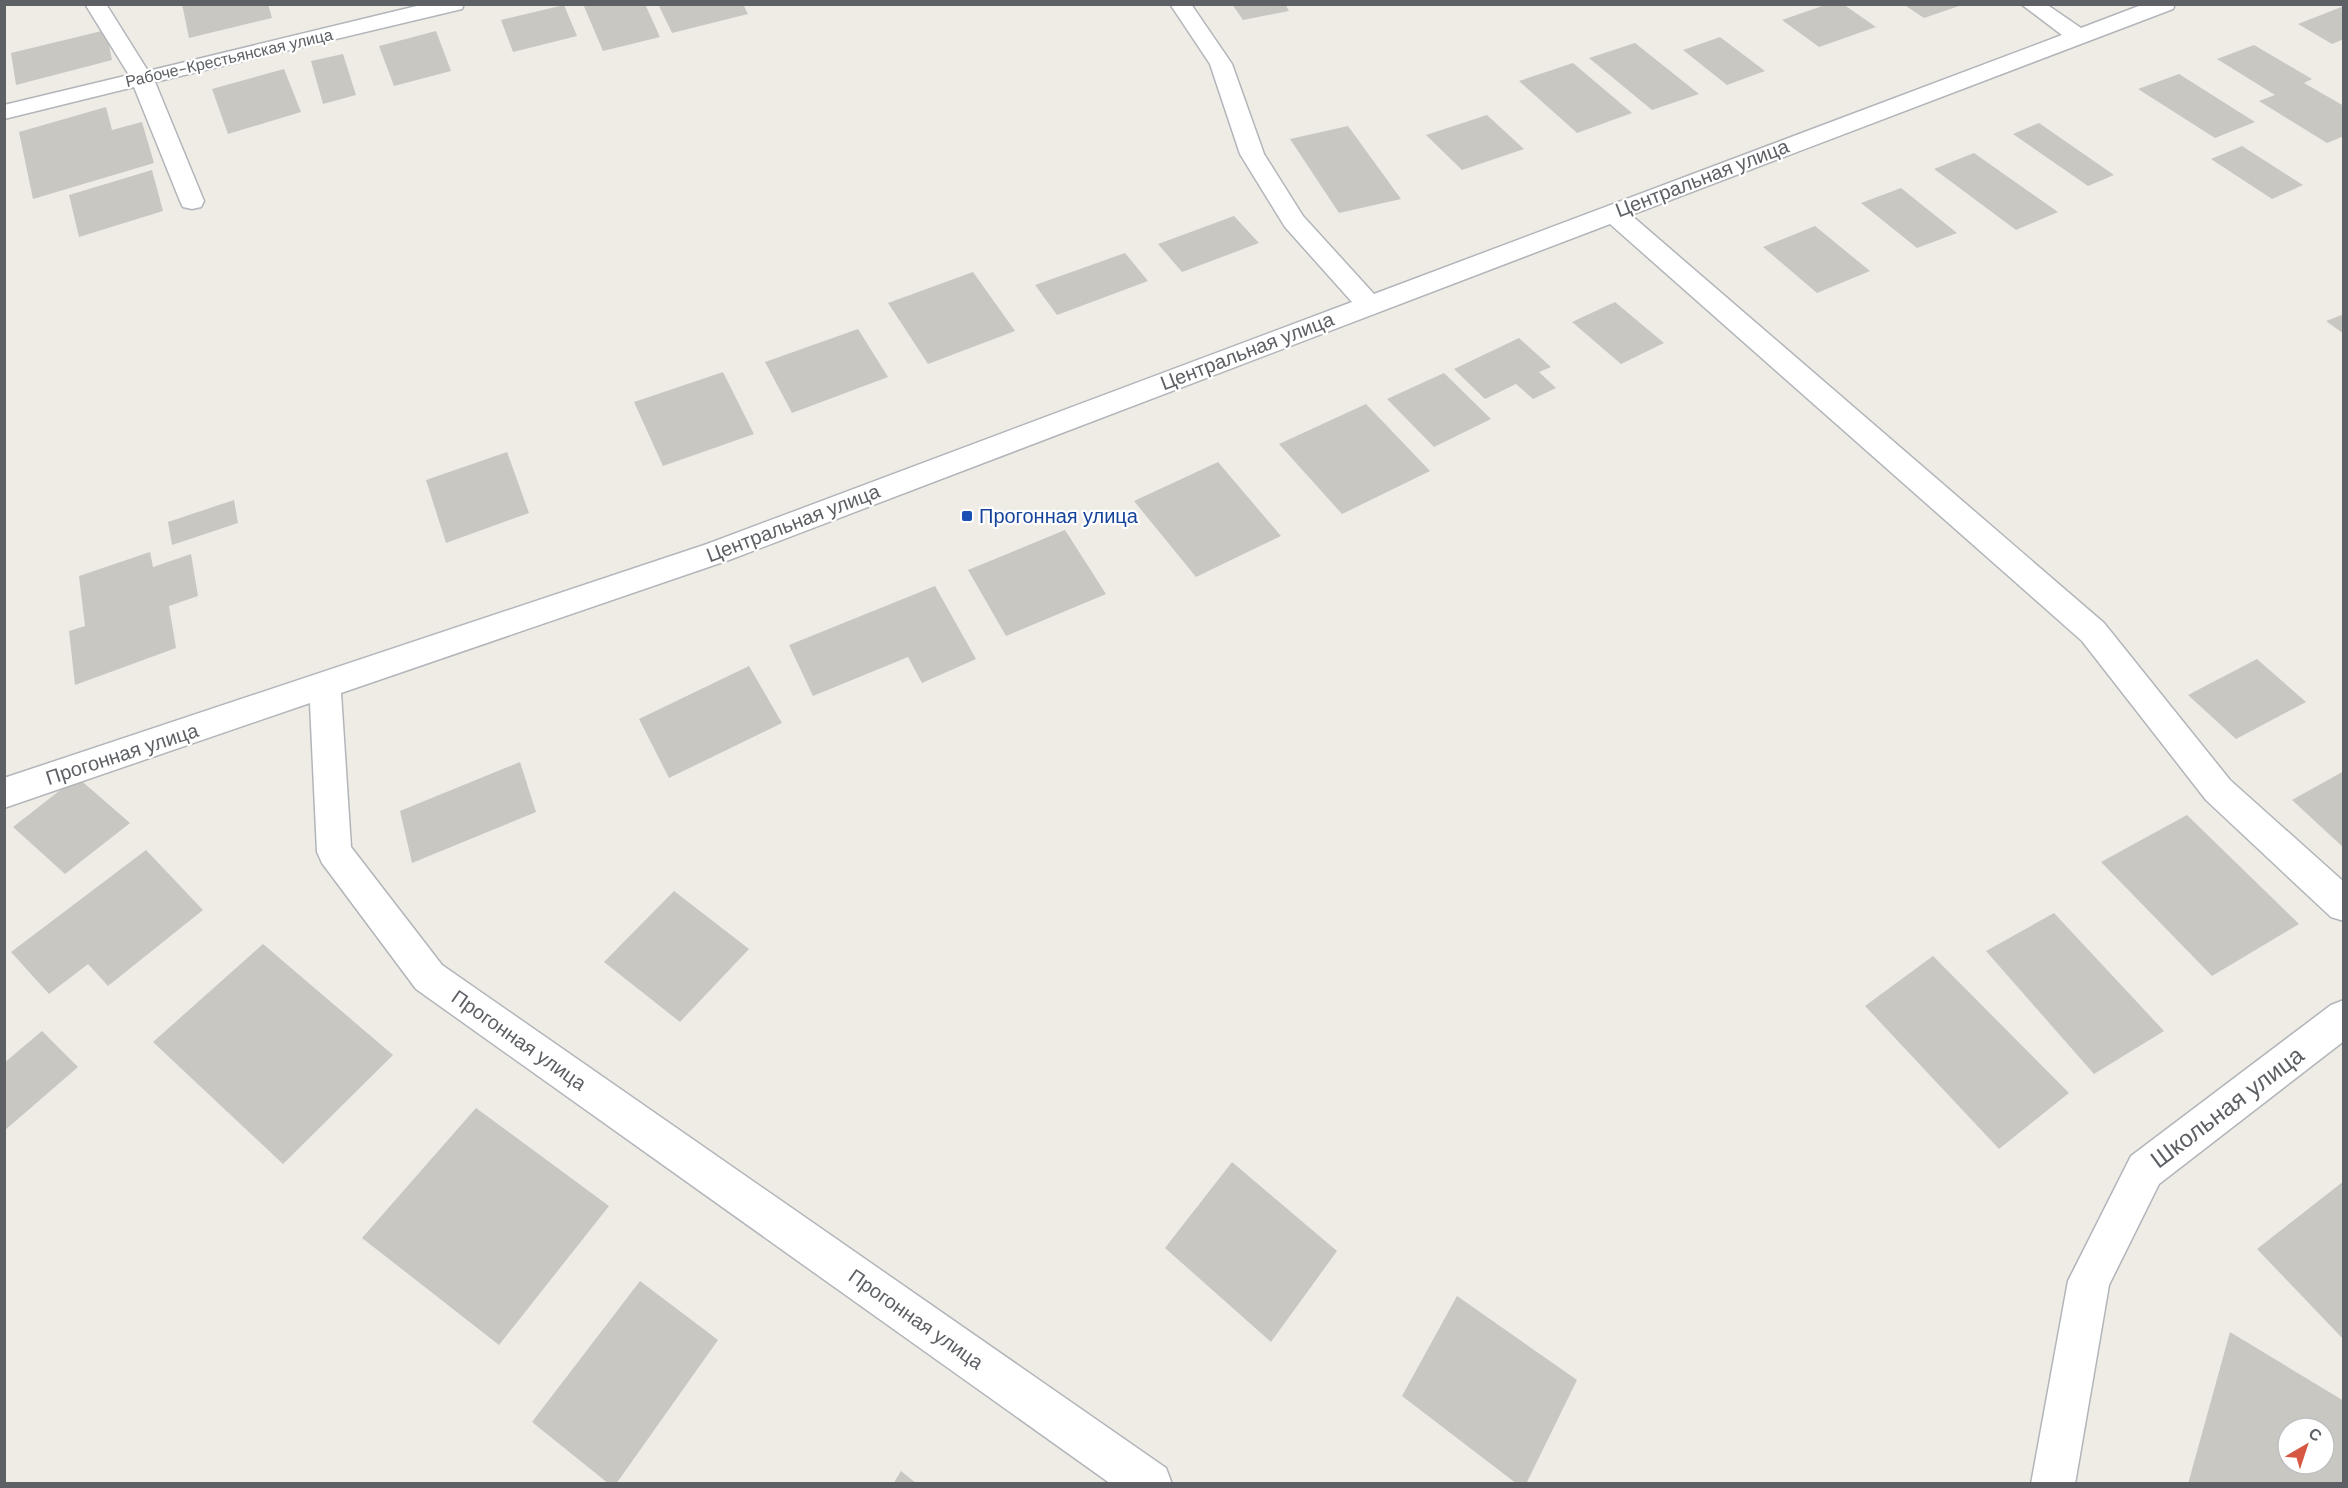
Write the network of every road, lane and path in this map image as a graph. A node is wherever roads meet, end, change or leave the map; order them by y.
1 (95, 4) edge
2 (454, 4) edge
3 (1180, 4) edge
4 (2031, 4) edge
5 (2165, 4) edge
6 (2079, 37) junction
7 (142, 78) junction
8 (4, 112) edge
9 (192, 201) dead end
10 (1612, 212) junction
11 (1369, 305) junction
12 (326, 686) junction
13 (4, 793) edge
14 (2343, 905) edge
15 (2343, 1018) edge
16 (1150, 1484) edge
17 (2052, 1484) edge

1 - 7 street
2 - 7 street, Рабоче-Крестьянская улица
3 - 11 street
4 - 6 street
5 - 6 street, Центральная улица
6 - 10 street, Центральная улица
7 - 8 street, Рабоче-Крестьянская улица
7 - 9 street
10 - 11 street, Центральная улица
10 - 14 street
11 - 12 street, Центральная улица
12 - 13 street, Прогонная улица
12 - 16 street, Прогонная улица
15 - 17 street, Школьная улица

